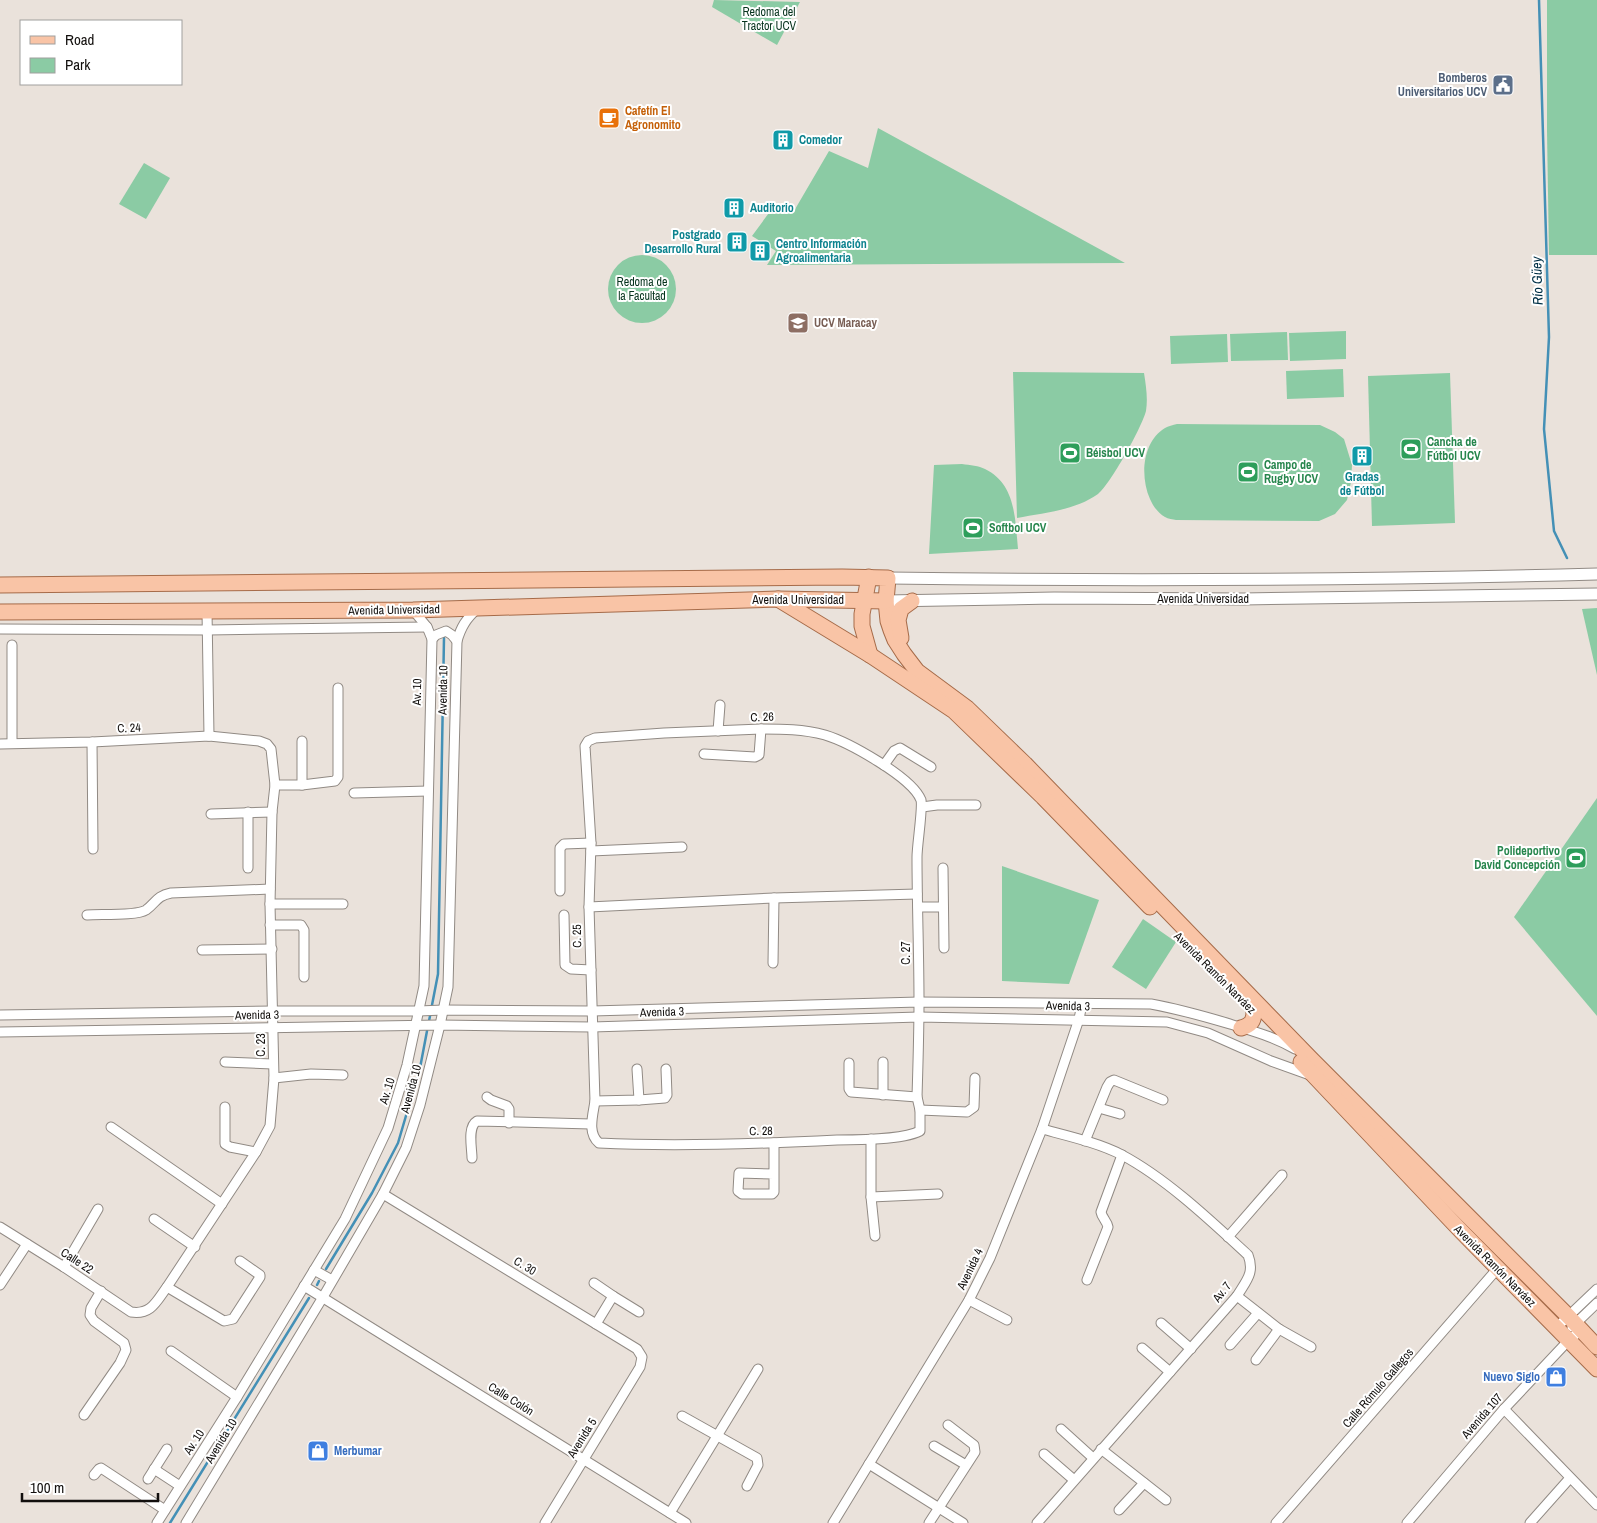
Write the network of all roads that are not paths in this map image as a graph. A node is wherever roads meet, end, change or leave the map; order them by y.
1 (1597, 574) edge
2 (868, 577) junction
3 (1472, 577) junction
4 (888, 578) junction
5 (0, 585) edge
6 (1597, 594) edge
7 (1471, 596) junction
8 (778, 599) junction
9 (864, 601) junction
10 (886, 601) junction
11 (912, 601) junction
12 (476, 609) junction
13 (413, 610) junction
14 (207, 611) junction
15 (0, 612) edge
16 (427, 627) junction
17 (0, 629) edge
18 (208, 630) junction
19 (432, 639) junction
20 (457, 641) junction
21 (12, 646) dead end
22 (904, 654) junction
23 (870, 655) junction
24 (338, 688) dead end
25 (720, 705) dead end
26 (760, 729) junction
27 (718, 731) junction
28 (209, 736) junction
29 (596, 738) joint
30 (259, 741) joint
31 (92, 742) junction
32 (302, 742) dead end
33 (12, 743) junction
34 (0, 744) edge
35 (704, 754) dead end
36 (884, 765) junction
37 (931, 767) dead end
38 (275, 785) junction
39 (302, 785) junction
40 (428, 791) junction
41 (354, 793) dead end
42 (976, 805) dead end
43 (922, 807) junction
44 (248, 812) junction
45 (272, 812) junction
46 (211, 814) dead end
47 (591, 847) junction
48 (682, 847) dead end
49 (94, 849) dead end
50 (248, 868) dead end
51 (943, 868) dead end
52 (270, 889) junction
53 (560, 891) dead end
54 (917, 894) junction
55 (774, 898) junction
56 (270, 904) junction
57 (343, 904) dead end
58 (589, 907) junction
59 (942, 907) junction
60 (918, 908) junction
61 (87, 915) dead end
62 (564, 915) dead end
63 (270, 925) junction
64 (944, 948) dead end
65 (272, 949) junction
66 (202, 950) dead end
67 (773, 963) dead end
68 (590, 970) junction
69 (304, 977) dead end
70 (919, 1002) junction
71 (1082, 1004) junction
72 (444, 1010) junction
73 (273, 1011) junction
74 (418, 1011) junction
75 (592, 1011) junction
76 (1254, 1012) junction
77 (0, 1015) edge
78 (918, 1016) junction
79 (1079, 1019) junction
80 (440, 1025) junction
81 (273, 1027) junction
82 (415, 1027) junction
83 (592, 1027) junction
84 (1241, 1028) junction
85 (0, 1032) edge
86 (1282, 1042) junction
87 (1312, 1060) junction
88 (225, 1062) dead end
89 (883, 1062) dead end
90 (849, 1063) dead end
91 (273, 1064) junction
92 (637, 1068) dead end
93 (666, 1069) dead end
94 (343, 1075) dead end
95 (1315, 1077) junction
96 (274, 1078) junction
97 (975, 1078) dead end
98 (883, 1095) junction
99 (487, 1097) dead end
100 (917, 1097) junction
101 (595, 1100) junction
102 (638, 1100) junction
103 (1163, 1100) dead end
104 (224, 1108) dead end
105 (1099, 1108) junction
106 (920, 1110) junction
107 (1120, 1114) dead end
108 (920, 1121) joint
109 (509, 1123) junction
110 (591, 1124) junction
111 (111, 1127) dead end
112 (1042, 1129) junction
113 (594, 1139) joint
114 (871, 1139) junction
115 (1085, 1141) junction
116 (774, 1143) junction
117 (256, 1152) junction
118 (1122, 1155) junction
119 (472, 1158) dead end
120 (774, 1174) dead end
121 (1282, 1175) dead end
122 (383, 1194) junction
123 (938, 1194) dead end
124 (871, 1197) junction
125 (222, 1204) junction
126 (98, 1209) dead end
127 (154, 1219) dead end
128 (0, 1227) edge
129 (875, 1236) dead end
130 (1228, 1237) junction
131 (27, 1244) junction
132 (195, 1247) junction
133 (240, 1261) dead end
134 (64, 1267) junction
135 (1498, 1268) junction
136 (314, 1270) junction
137 (332, 1280) junction
138 (1087, 1280) dead end
139 (594, 1283) dead end
140 (0, 1285) edge
141 (304, 1286) junction
142 (167, 1287) junction
143 (1597, 1289) edge
144 (101, 1291) junction
145 (614, 1296) junction
146 (1236, 1296) junction
147 (323, 1297) junction
148 (968, 1300) junction
149 (1597, 1303) edge
150 (640, 1312) dead end
151 (1258, 1312) junction
152 (141, 1313) joint
153 (1007, 1320) dead end
154 (1161, 1323) dead end
155 (596, 1324) junction
156 (1575, 1324) junction
157 (1279, 1329) junction
158 (1563, 1335) junction
159 (1230, 1345) dead end
160 (1311, 1347) dead end
161 (1597, 1347) edge
162 (1142, 1348) dead end
163 (1190, 1349) junction
164 (171, 1351) dead end
165 (1256, 1360) dead end
166 (640, 1367) joint
167 (758, 1369) dead end
168 (1597, 1369) edge
169 (1170, 1372) junction
170 (237, 1397) junction
171 (1504, 1409) junction
172 (84, 1415) dead end
173 (682, 1416) dead end
174 (948, 1425) dead end
175 (1061, 1429) dead end
176 (718, 1437) junction
177 (934, 1446) dead end
178 (167, 1449) dead end
179 (1101, 1449) junction
180 (1044, 1454) dead end
181 (583, 1458) junction
182 (1093, 1458) junction
183 (869, 1464) junction
184 (966, 1465) junction
185 (154, 1469) junction
186 (94, 1475) dead end
187 (1570, 1478) junction
188 (148, 1479) dead end
189 (1074, 1480) junction
190 (1144, 1483) junction
191 (180, 1486) junction
192 (747, 1486) dead end
193 (1166, 1500) dead end
194 (1597, 1505) edge
195 (939, 1507) junction
196 (165, 1510) junction
197 (1119, 1510) dead end
198 (670, 1513) junction
199 (157, 1523) edge
200 (186, 1523) edge
201 (545, 1523) edge
202 (686, 1523) edge
203 (834, 1523) edge
204 (929, 1523) edge
205 (963, 1523) edge
206 (1037, 1523) edge
207 (1276, 1523) edge
208 (1407, 1523) edge
209 (1530, 1523) edge

1 - 3 street, Avenida Universidad
2 - 4 main road, Avenida Universidad
2 - 5 main road, Avenida Universidad
2 - 9 main road
3 - 4 street, Avenida Universidad
3 - 7 street
4 - 10 main road, Avenida Ramón Narváez
6 - 7 street, Avenida Universidad
7 - 11 street, Avenida Universidad
8 - 9 main road, Avenida Universidad
8 - 12 main road, Avenida Universidad
8 - 23 main road, Avenida Ramón Narváez
9 - 10 main road, Avenida Universidad
9 - 23 main road
10 - 11 street, Avenida Universidad
10 - 22 main road, Avenida Ramón Narváez
11 - 22 main road
12 - 13 main road, Avenida Universidad
12 - 20 street, Avenida 10
13 - 14 main road, Avenida Universidad
13 - 16 street, Av. 10
14 - 15 main road, Avenida Universidad
14 - 18 street
16 - 18 street
16 - 19 street, Av. 10
17 - 18 street
18 - 28 street
19 - 20 street
19 - 40 street, Av. 10
20 - 72 street, Avenida 10
21 - 33 street
22 - 87 main road, Avenida Ramón Narváez
23 - 76 main road, Avenida Ramón Narváez
24 - 39 street
25 - 27 street
26 - 27 street, C. 26
26 - 35 street
26 - 36 street, C. 26
27 - 29 street, C. 26
28 - 30 street, C. 24
28 - 31 street, C. 24
29 - 47 street, C. 25
30 - 38 street, C. 23
31 - 33 street, C. 24
31 - 49 street
32 - 39 street
33 - 34 street, C. 24
36 - 37 street
36 - 43 street, C. 26
38 - 39 street
38 - 45 street, C. 23
40 - 41 street
40 - 74 street, Av. 10
42 - 43 street
43 - 54 street, C. 27
44 - 45 street
44 - 46 street
44 - 50 street
45 - 52 street, C. 23
47 - 48 street
47 - 53 street
47 - 58 street, C. 25
51 - 59 street
52 - 56 street, C. 23
52 - 61 street
54 - 55 street
54 - 60 street, C. 27
55 - 58 street
55 - 67 street
56 - 57 street
56 - 63 street, C. 23
58 - 68 street, C. 25
59 - 60 street
59 - 64 street
60 - 70 street, C. 27
62 - 68 street
63 - 65 street, C. 23
63 - 69 street
65 - 66 street
65 - 73 street, C. 23
68 - 75 street, C. 25
70 - 71 street, Avenida 3
70 - 75 street, Avenida 3
70 - 78 street, C. 27
71 - 79 street, Avenida 4
71 - 84 street, Avenida 3
72 - 74 street, Avenida 3
72 - 75 street, Avenida 3
72 - 80 street, Avenida 10
73 - 74 street, Avenida 3
73 - 77 street, Avenida 3
73 - 81 street, C. 23
74 - 82 street, Av. 10
75 - 83 street, C. 25
76 - 84 main road
76 - 86 main road, Avenida Ramón Narváez
78 - 79 street, Avenida 3
78 - 83 street, Avenida 3
78 - 100 street, C. 27
79 - 95 street, Avenida 3
79 - 112 street, Avenida 4
80 - 82 street, Avenida 3
80 - 83 street, Avenida 3
80 - 122 street, Avenida 10
81 - 82 street, Avenida 3
81 - 85 street, Avenida 3
81 - 91 street, C. 23
82 - 136 street, Av. 10
83 - 101 street, C. 25
84 - 86 street, Avenida 3
86 - 87 street, Avenida 3
86 - 95 main road, Avenida Ramón Narváez
87 - 156 main road, Avenida Ramón Narváez
88 - 91 street
89 - 98 street
90 - 98 street
91 - 96 street, C. 23
92 - 102 street
93 - 102 street
94 - 96 street
95 - 135 main road, Avenida Ramón Narváez
96 - 117 street, C. 23
97 - 106 street
98 - 100 street
99 - 109 street
100 - 106 street, C. 27
101 - 102 street
101 - 110 street, C. 25
103 - 105 street
104 - 117 street
105 - 107 street
105 - 115 street
106 - 108 street, C. 27
108 - 114 street, C. 28
109 - 110 street
109 - 119 street
110 - 113 street, C. 25
111 - 125 street
112 - 115 street, Av. 7
112 - 148 street, Avenida 4
113 - 116 street, C. 28
114 - 116 street, C. 28
114 - 124 street
115 - 118 street, Av. 7
116 - 120 street
117 - 125 street, C. 23
118 - 130 street, Av. 7
118 - 138 street
121 - 130 street
122 - 137 street, Avenida 10
122 - 155 street, C. 30
123 - 124 street
124 - 129 street
125 - 132 street, C. 23
126 - 134 street
127 - 132 street
128 - 131 street, Calle 22
130 - 146 street, Av. 7
131 - 134 street, Calle 22
131 - 140 street
132 - 142 street, C. 23
133 - 142 street
134 - 144 street, Calle 22
135 - 158 main road, Avenida Ramón Narváez
135 - 207 street, Calle Rómulo Gallegos
136 - 137 street
136 - 141 street, Av. 10
137 - 147 street, Avenida 10
139 - 145 street
141 - 147 street, Calle Colón
141 - 170 street, Av. 10
142 - 152 street, C. 23
143 - 156 street
144 - 152 street, Calle 22
144 - 172 street
145 - 150 street
145 - 155 street
146 - 151 street
146 - 163 street, Av. 7
147 - 181 street, Calle Colón
147 - 200 street, Avenida 10
148 - 153 street
148 - 183 street, Avenida 4
149 - 156 street
151 - 157 street
151 - 159 street
154 - 163 street
155 - 166 street, C. 30
156 - 158 street
156 - 158 street, Avenida 107
156 - 161 main road, Avenida Ramón Narváez
157 - 160 street
157 - 165 street
158 - 168 main road, Avenida Ramón Narváez
158 - 171 street, Avenida 107
162 - 169 street
163 - 169 street, Av. 7
164 - 170 street
166 - 181 street, Avenida 5
167 - 176 street
169 - 179 street, Av. 7
170 - 191 street, Av. 10
171 - 187 street
171 - 208 street, Avenida 107
173 - 176 street
174 - 184 street
175 - 182 street
176 - 192 street
176 - 198 street
177 - 184 street
178 - 185 street
179 - 182 street, Av. 7
179 - 190 street
180 - 189 street
181 - 198 street, Calle Colón
181 - 201 street, Avenida 5
182 - 189 street, Av. 7
183 - 195 street
183 - 203 street, Avenida 4
184 - 195 street
185 - 188 street
185 - 191 street
186 - 196 street
187 - 194 street
187 - 209 street
189 - 206 street, Av. 7
190 - 193 street
190 - 197 street
191 - 196 street, Av. 10
195 - 204 street
195 - 205 street
196 - 199 street, Av. 10
198 - 202 street, Calle Colón

